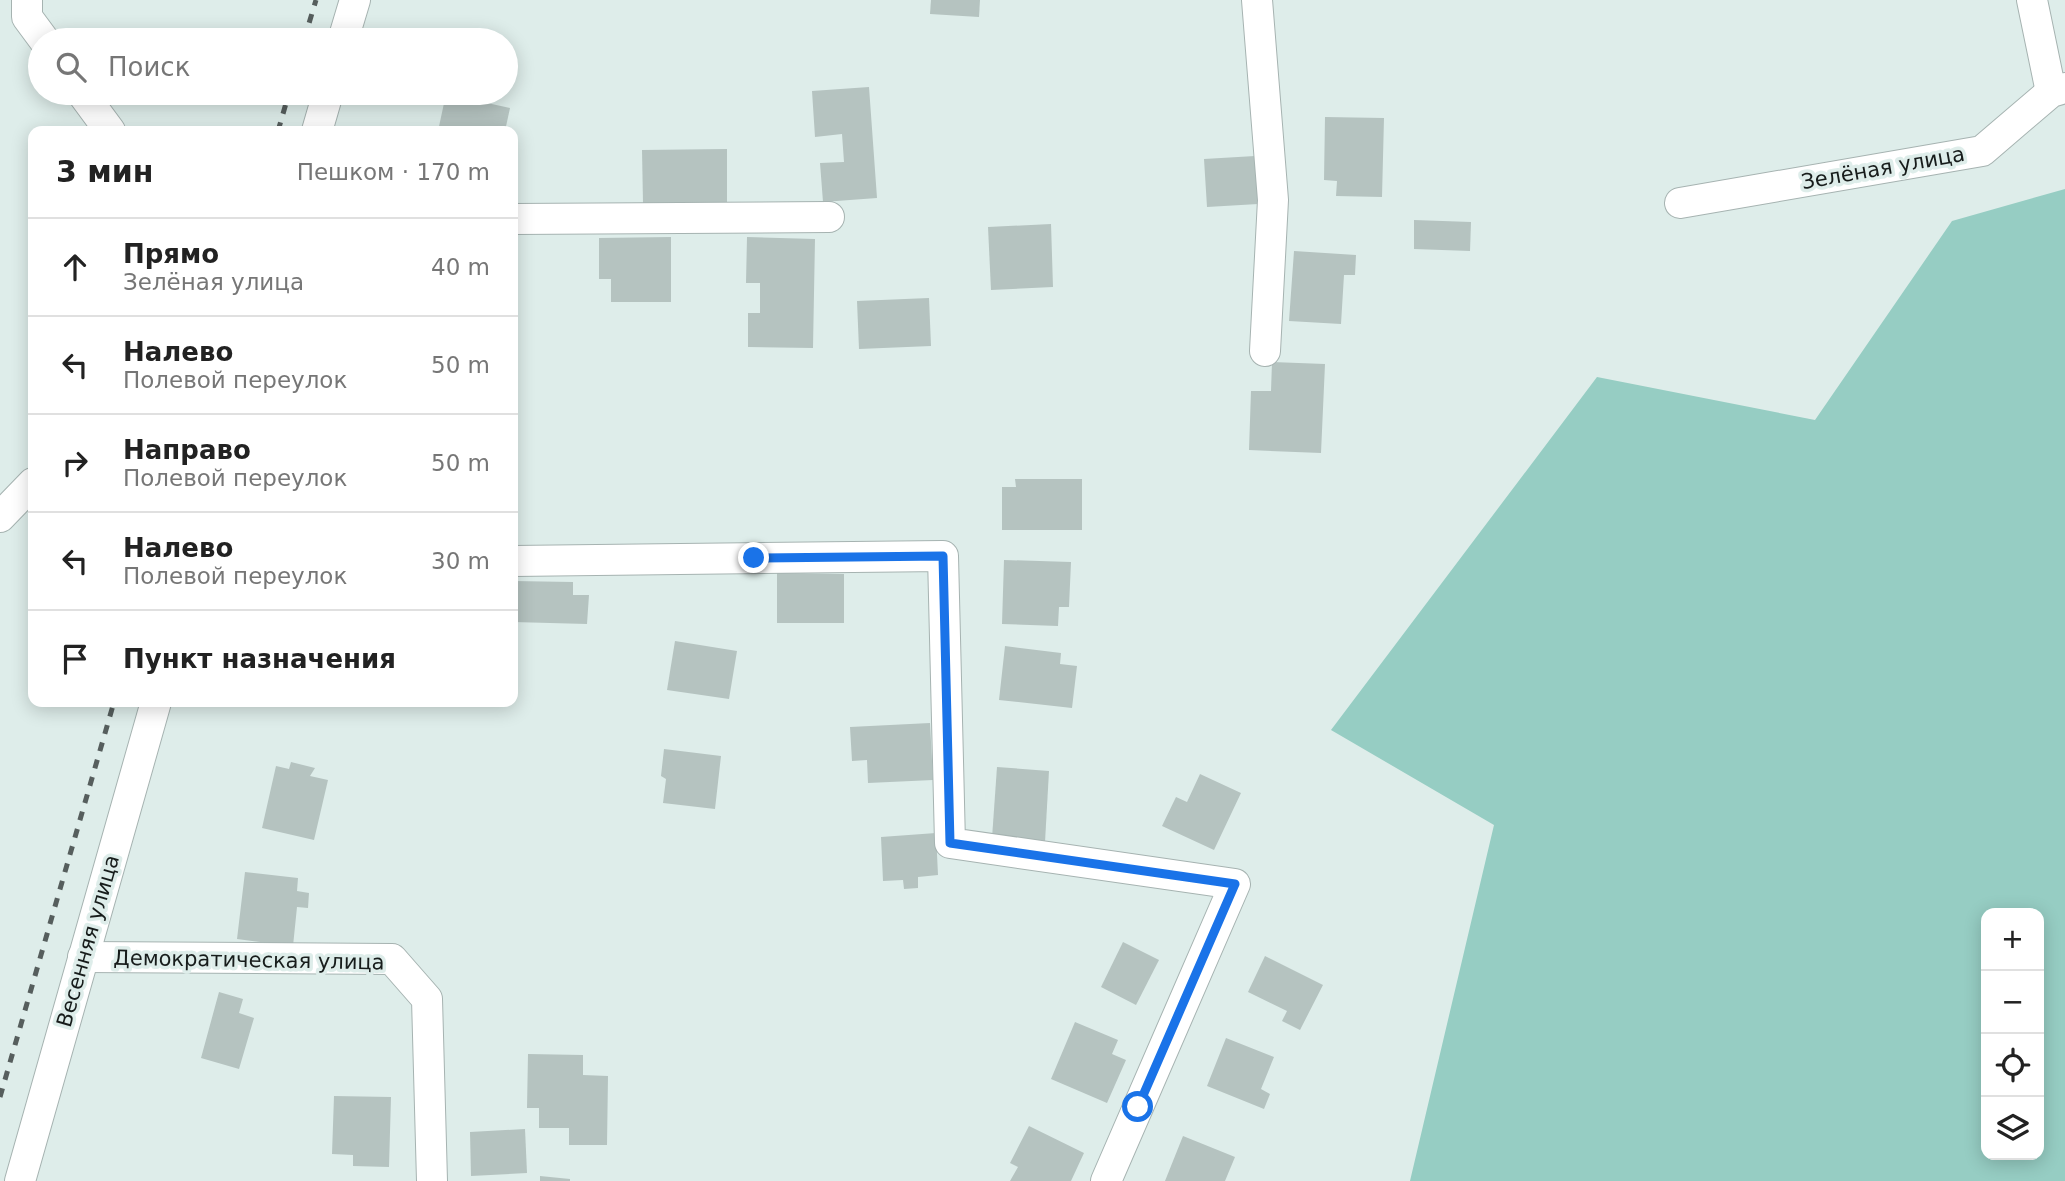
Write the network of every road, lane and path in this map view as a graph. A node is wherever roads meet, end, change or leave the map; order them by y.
1 (27, 0) edge
2 (355, 0) edge
3 (1257, 0) edge
4 (2032, 0) edge
5 (35, 28) edge
6 (347, 28) edge
7 (2058, 90) edge
8 (91, 105) edge
9 (325, 105) edge
10 (106, 126) edge
11 (318, 126) edge
12 (1680, 203) dead end
13 (829, 217) dead end
14 (518, 219) edge
15 (1265, 351) dead end
16 (28, 488) edge
17 (0, 517) edge
18 (518, 561) edge
19 (155, 707) edge
20 (83, 957) junction
21 (20, 1181) edge
22 (432, 1181) edge
23 (1106, 1181) edge

1 - 5 street
2 - 6 street
3 - 15 street
4 - 7 street
7 - 12 street, Зелёная улица
8 - 10 street
9 - 11 street
13 - 14 street
16 - 17 street
18 - 23 street
19 - 20 street, Весенняя улица
20 - 21 street, Весенняя улица
20 - 22 street, Демократическая улица

